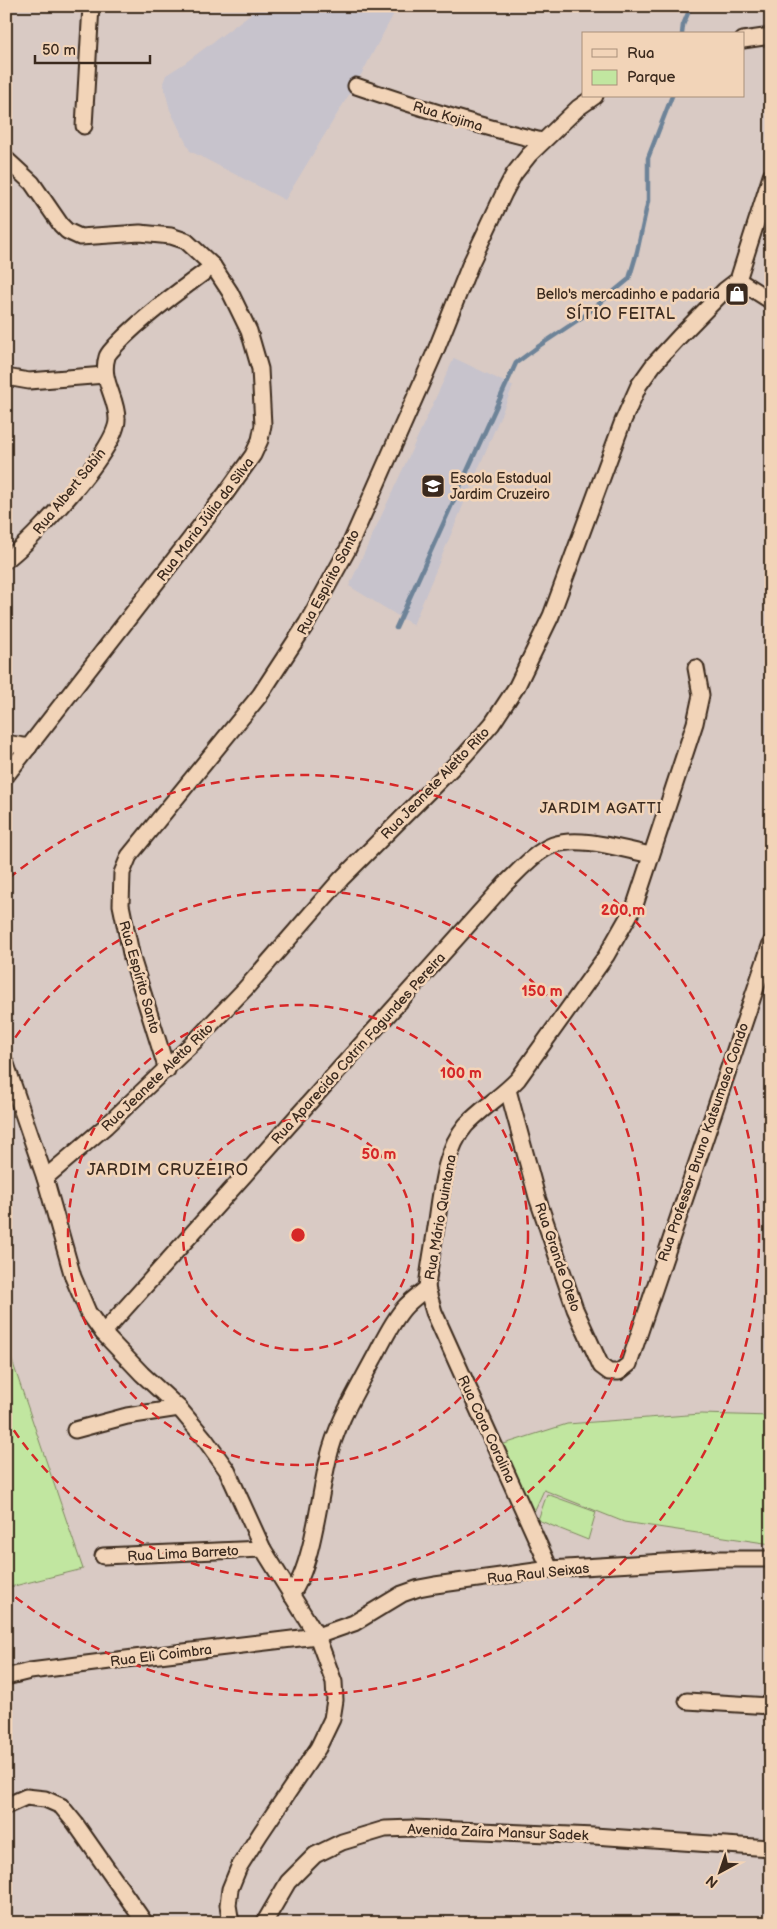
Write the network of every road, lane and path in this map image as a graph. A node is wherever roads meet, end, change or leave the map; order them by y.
1 (90, 6) edge
2 (771, 36) edge
3 (744, 40) edge
4 (356, 86) dead end
5 (592, 98) edge
6 (84, 126) dead end
7 (542, 141) junction
8 (6, 159) edge
9 (771, 176) edge
10 (213, 266) junction
11 (738, 280) junction
12 (771, 301) edge
13 (105, 375) junction
14 (6, 377) edge
15 (9, 554) edge
16 (696, 668) dead end
17 (6, 743) edge
18 (29, 747) junction
19 (6, 776) edge
20 (652, 856) junction
21 (771, 944) edge
22 (6, 1064) edge
23 (167, 1070) junction
24 (508, 1090) junction
25 (45, 1178) junction
26 (428, 1288) junction
27 (103, 1333) junction
28 (637, 1341) joint
29 (179, 1408) junction
30 (75, 1430) dead end
31 (263, 1549) junction
32 (103, 1556) dead end
33 (771, 1559) edge
34 (550, 1569) junction
35 (291, 1594) junction
36 (317, 1636) junction
37 (6, 1677) edge
38 (687, 1701) dead end
39 (771, 1706) edge
40 (6, 1806) edge
41 (771, 1848) edge
42 (145, 1923) edge
43 (232, 1923) edge
44 (264, 1923) edge

1 - 6 street
2 - 3 street
4 - 7 street, Rua Kojima
5 - 7 street, Rua Espírito Santo
7 - 23 street, Rua Espírito Santo
8 - 10 street, Rua Maria Júlia da Silva
9 - 11 street
10 - 13 street, Rua Albert Sabin
10 - 18 street, Rua Maria Júlia da Silva
11 - 12 street
11 - 23 street, Rua Jeanete Aletto Rito
13 - 14 street
13 - 15 street, Rua Albert Sabin
16 - 20 street, Rua Mário Quintana
17 - 18 street
18 - 19 street, Rua Maria Júlia da Silva
20 - 24 street, Rua Mário Quintana
20 - 27 street, Rua Aparecido Cotrin Fagundes Pereira
21 - 28 street, Rua Professor Bruno Katsumasa Condo
22 - 25 street
23 - 25 street, Rua Jeanete Aletto Rito
24 - 26 street, Rua Mário Quintana
24 - 28 street, Rua Grande Otelo
25 - 27 street
26 - 34 street, Rua Cora Coralina
26 - 35 street, Rua Mário Quintana
27 - 29 street
29 - 30 street
29 - 31 street
31 - 32 street, Rua Lima Barreto
31 - 35 street
33 - 34 street, Rua Raul Seixas
34 - 36 street, Rua Raul Seixas
35 - 36 street
36 - 37 street, Rua Eli Coimbra
36 - 43 street
38 - 39 street
40 - 42 street
41 - 44 street, Avenida Zaíra Mansur Sadek

